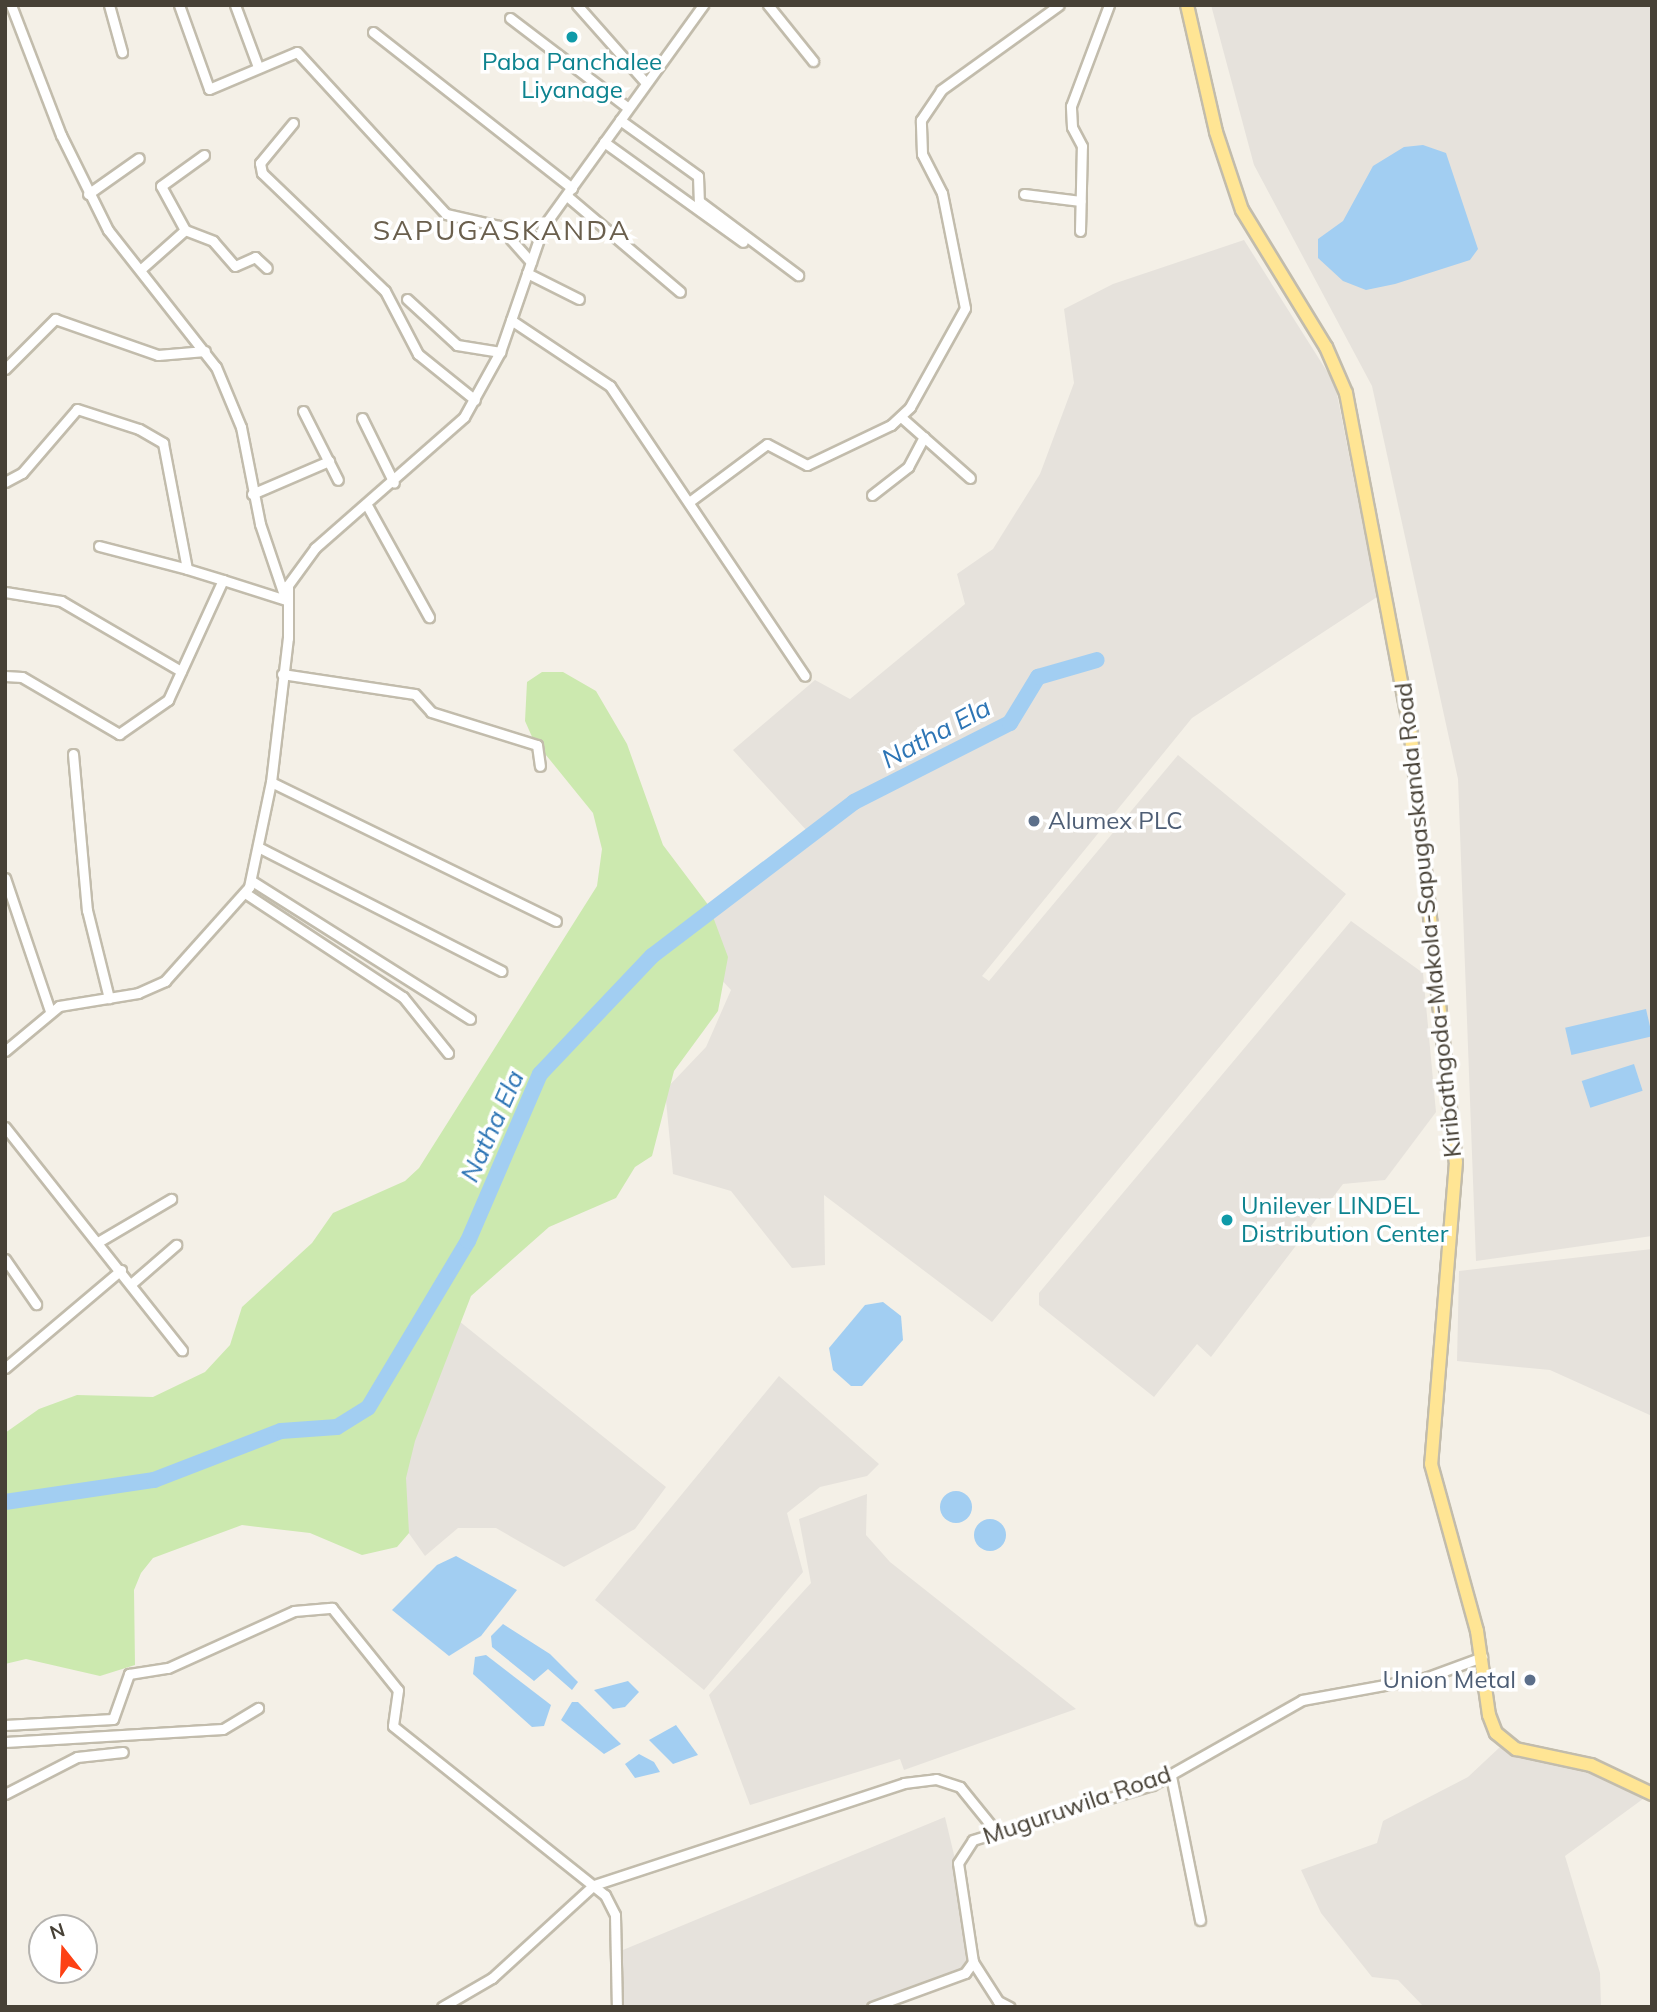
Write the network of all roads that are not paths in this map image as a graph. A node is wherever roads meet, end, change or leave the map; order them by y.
1 (11, 5) edge
2 (109, 5) edge
3 (179, 5) edge
4 (235, 5) edge
5 (703, 5) edge
6 (768, 5) edge
7 (1059, 5) edge
8 (1109, 5) edge
9 (1187, 5) edge
10 (582, 7) edge
11 (510, 18) dead end
12 (373, 32) dead end
13 (122, 52) dead end
14 (813, 61) dead end
15 (258, 67) junction
16 (646, 83) junction
17 (628, 108) junction
18 (620, 120) junction
19 (293, 123) dead end
20 (604, 142) junction
21 (204, 155) dead end
22 (139, 158) dead end
23 (570, 192) junction
24 (88, 194) junction
25 (1024, 194) dead end
26 (1081, 201) junction
27 (186, 230) junction
28 (1080, 231) dead end
29 (743, 242) dead end
30 (531, 262) junction
31 (267, 268) dead end
32 (140, 270) junction
33 (527, 273) junction
34 (798, 275) dead end
35 (680, 292) dead end
36 (407, 299) dead end
37 (579, 299) dead end
38 (511, 320) junction
39 (205, 351) junction
40 (500, 352) junction
41 (5, 369) edge
42 (475, 400) junction
43 (303, 411) dead end
44 (901, 417) junction
45 (362, 418) dead end
46 (924, 437) junction
47 (329, 460) junction
48 (970, 478) dead end
49 (338, 480) dead end
50 (5, 482) edge
51 (394, 483) junction
52 (252, 495) junction
53 (872, 495) dead end
54 (689, 502) junction
55 (368, 507) junction
56 (99, 546) dead end
57 (187, 569) junction
58 (223, 580) junction
59 (5, 592) edge
60 (286, 600) junction
61 (429, 617) dead end
62 (181, 671) junction
63 (282, 674) junction
64 (5, 676) edge
65 (805, 676) dead end
66 (73, 754) dead end
67 (540, 766) dead end
68 (271, 782) junction
69 (260, 848) junction
70 (5, 878) edge
71 (252, 881) junction
72 (245, 892) junction
73 (556, 921) dead end
74 (501, 971) dead end
75 (109, 998) junction
76 (50, 1011) junction
77 (470, 1018) dead end
78 (5, 1051) edge
79 (448, 1053) dead end
80 (5, 1127) edge
81 (171, 1199) dead end
82 (98, 1242) junction
83 (176, 1245) dead end
84 (5, 1259) edge
85 (121, 1270) junction
86 (131, 1284) junction
87 (36, 1304) dead end
88 (182, 1350) dead end
89 (5, 1368) edge
90 (1482, 1657) junction
91 (258, 1708) dead end
92 (5, 1725) edge
93 (5, 1742) edge
94 (123, 1752) dead end
95 (1171, 1776) junction
96 (5, 1794) edge
97 (1652, 1794) edge
98 (994, 1829) junction
99 (594, 1885) junction
100 (1200, 1920) dead end
101 (974, 1962) junction
102 (442, 2007) edge
103 (617, 2007) edge
104 (872, 2007) edge
105 (1010, 2007) edge

1 - 24 street
2 - 13 street
3 - 15 street
4 - 15 street
5 - 16 street
6 - 14 street
7 - 44 street
8 - 26 street
9 - 90 main road, Kiribathgoda-Makola-Sapugaskanda Road
10 - 16 street
11 - 17 street
12 - 23 street
15 - 30 street
16 - 17 street
17 - 18 street
18 - 20 street
18 - 34 street
19 - 42 street
20 - 23 street
20 - 29 street
21 - 27 street
22 - 24 street
23 - 30 street
23 - 35 street
24 - 32 street
25 - 26 street
26 - 28 street
27 - 31 street
27 - 32 street
30 - 33 street
32 - 39 street
33 - 37 street
33 - 38 street
36 - 40 street
38 - 40 street
38 - 54 street
39 - 41 street
39 - 52 street
40 - 42 street
42 - 51 street
43 - 47 street
44 - 46 street
44 - 54 street
45 - 51 street
46 - 48 street
46 - 53 street
47 - 49 street
47 - 52 street
50 - 57 street
51 - 55 street
52 - 60 street
54 - 65 street
55 - 60 street
55 - 61 street
56 - 57 street
57 - 58 street
58 - 60 street
58 - 62 street
59 - 62 street
60 - 63 street
62 - 64 street
63 - 67 street
63 - 68 street
66 - 75 street
68 - 69 street
68 - 73 street
69 - 71 street
69 - 74 street
70 - 76 street
71 - 72 street
71 - 77 street
72 - 75 street
72 - 79 street
75 - 76 street
76 - 78 street
80 - 82 street
81 - 82 street
82 - 85 street
83 - 86 street
84 - 87 street
85 - 86 street
85 - 89 street
86 - 88 street
90 - 95 street, Muguruwila Road
90 - 97 main road, Kiribathgoda-Makola-Sapugaskanda Road
91 - 93 street
92 - 99 street
94 - 96 street
95 - 98 street, Muguruwila Road
95 - 100 street
98 - 99 street
98 - 101 street, Muguruwila Road
99 - 102 street
99 - 103 street
101 - 104 street
101 - 105 street

